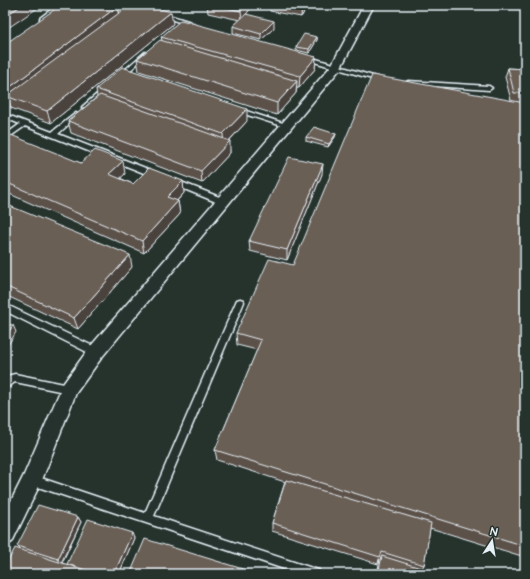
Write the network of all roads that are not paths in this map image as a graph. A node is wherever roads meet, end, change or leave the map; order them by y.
1 (60, 5) edge
2 (368, 5) edge
3 (153, 13) edge
4 (182, 21) junction
5 (36, 23) edge
6 (196, 25) edge
7 (176, 26) edge
8 (149, 51) edge
9 (299, 56) edge
10 (336, 67) junction
11 (121, 75) junction
12 (129, 78) edge
13 (116, 80) edge
14 (388, 81) edge
15 (403, 82) edge
16 (110, 85) edge
17 (488, 88) dead end
18 (227, 107) edge
19 (5, 116) edge
20 (25, 123) junction
21 (287, 126) junction
22 (54, 134) junction
23 (5, 138) edge
24 (224, 202) junction
25 (240, 302) dead end
26 (5, 307) edge
27 (96, 352) junction
28 (5, 385) edge
29 (69, 389) junction
30 (32, 480) junction
31 (148, 518) junction
32 (5, 534) edge
33 (315, 574) edge

1 - 5 lane
2 - 10 street
3 - 4 lane
4 - 6 lane
4 - 7 lane
8 - 11 lane
9 - 10 lane
10 - 14 lane
10 - 21 street
11 - 12 lane
11 - 13 lane
15 - 17 lane
16 - 22 lane
18 - 21 lane
19 - 20 lane
20 - 22 lane
20 - 23 lane
21 - 24 street
22 - 24 lane
24 - 27 street
25 - 31 lane
26 - 27 lane
27 - 29 street
28 - 29 lane
29 - 30 street
30 - 31 lane
30 - 32 street
31 - 33 lane

